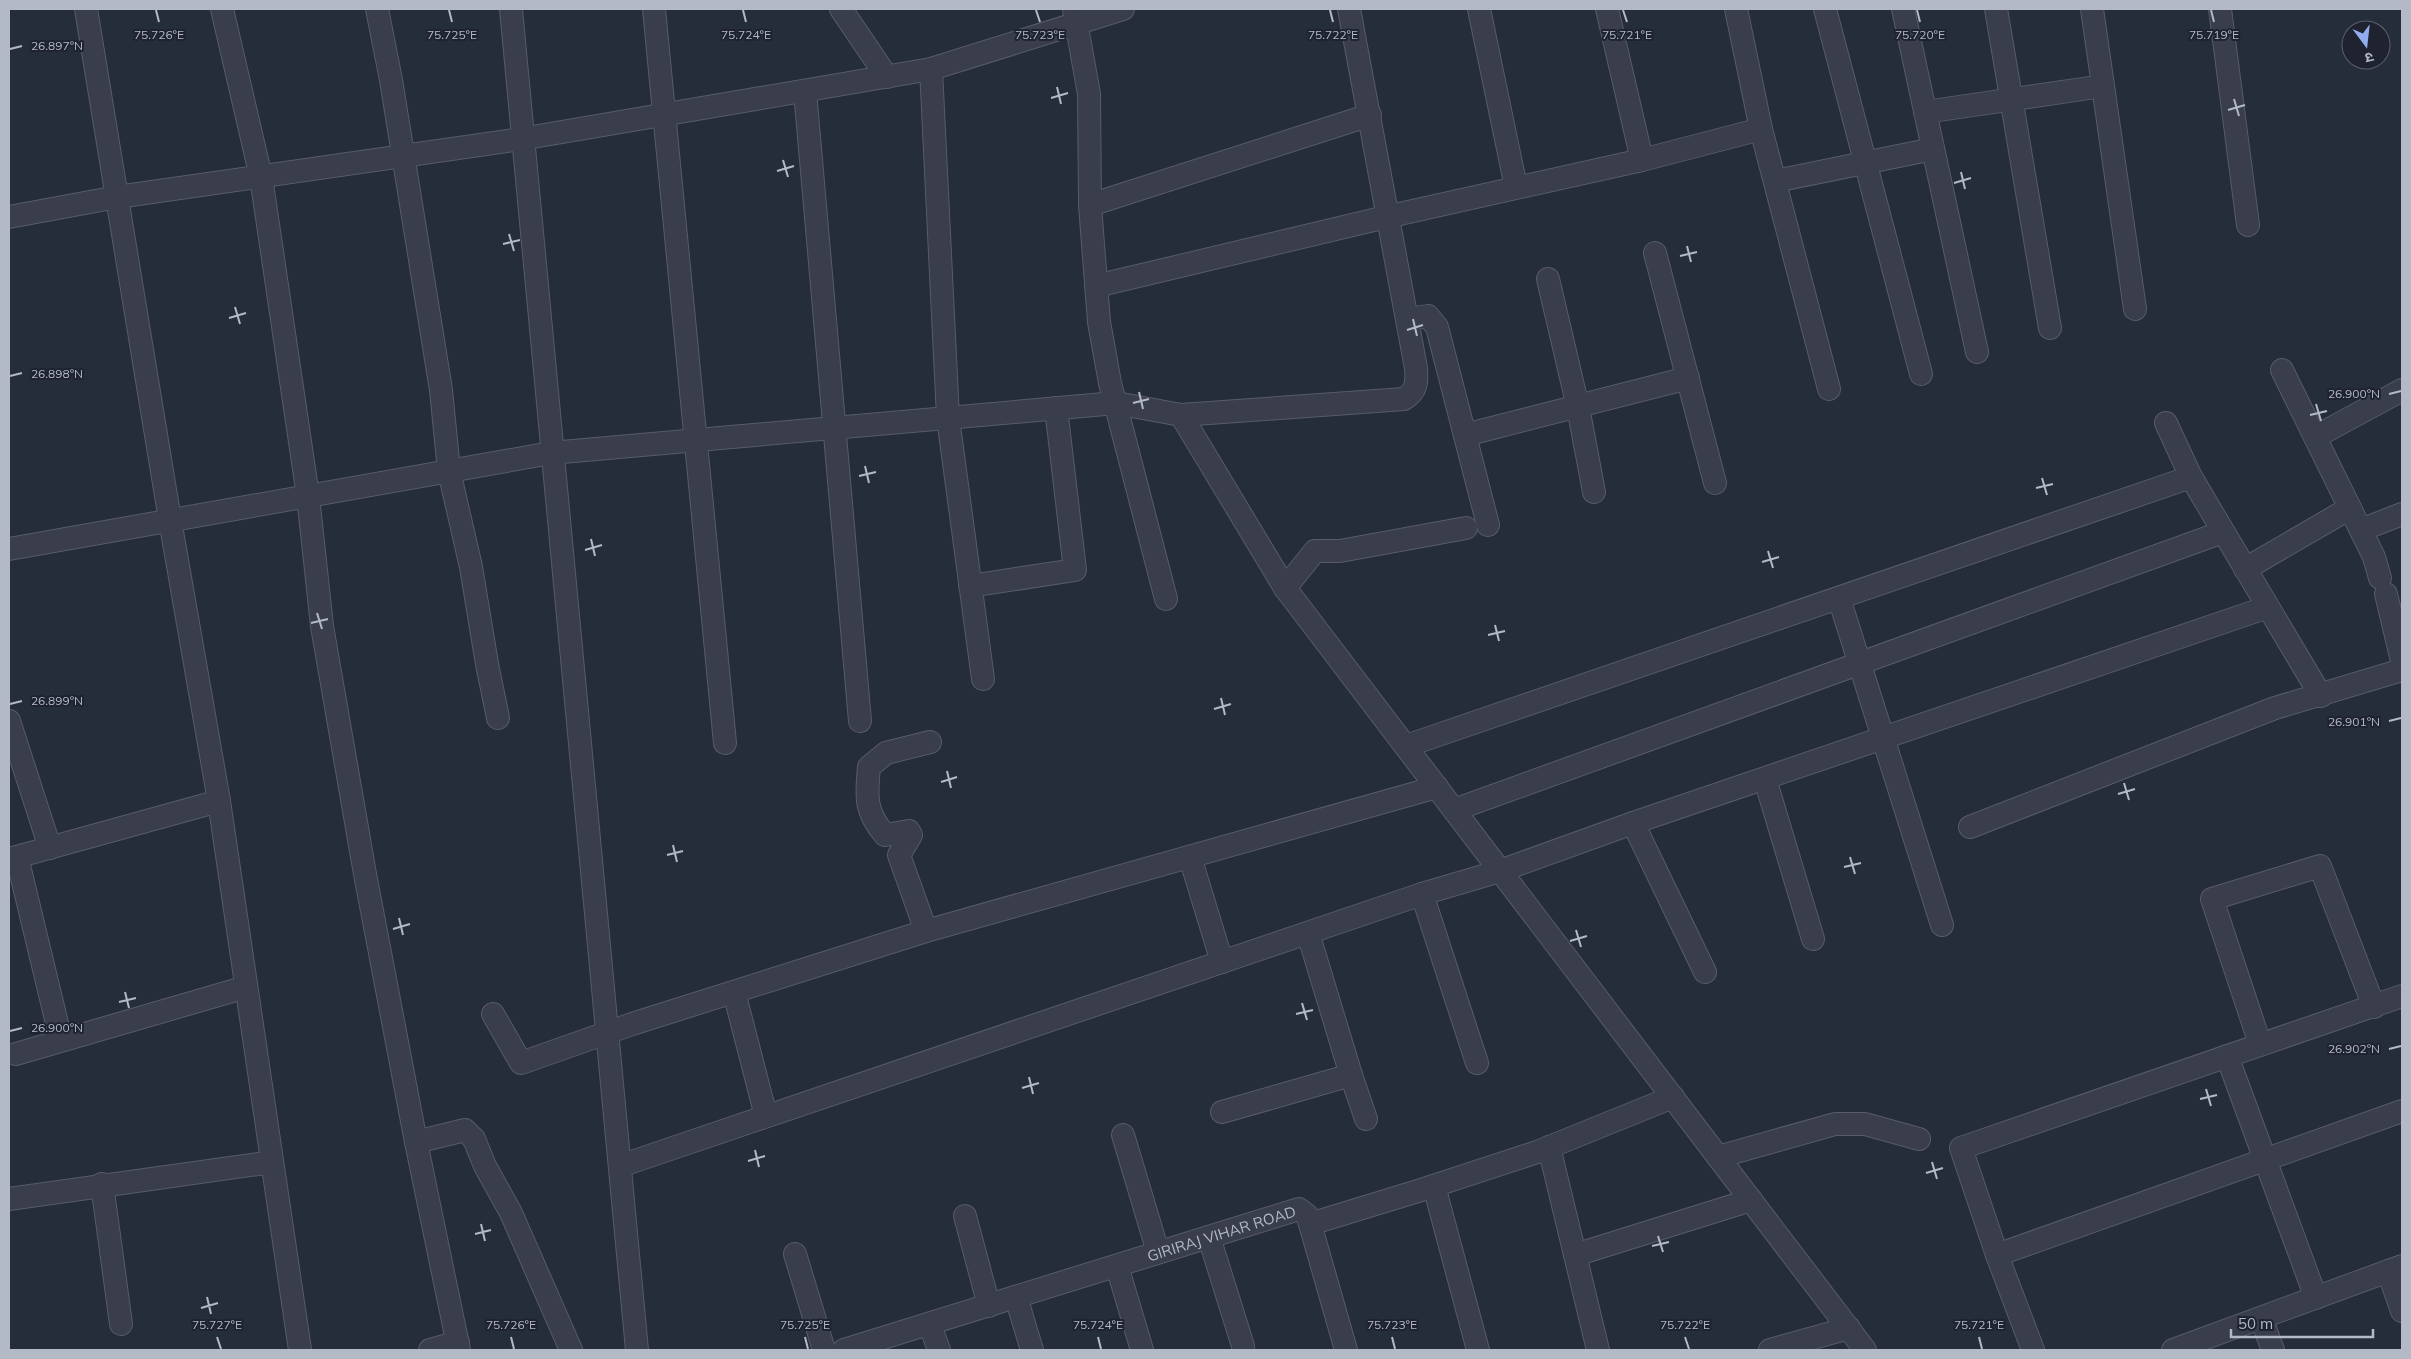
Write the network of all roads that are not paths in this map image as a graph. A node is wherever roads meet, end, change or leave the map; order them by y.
1 (86, 9) edge
2 (222, 9) edge
3 (378, 9) edge
4 (511, 9) edge
5 (654, 9) edge
6 (1123, 9) edge
7 (1349, 9) edge
8 (1479, 9) edge
9 (1608, 9) edge
10 (1736, 9) edge
11 (1825, 9) edge
12 (1903, 9) edge
13 (1996, 9) edge
14 (2092, 9) edge
15 (2220, 9) edge
16 (848, 13) edge
17 (1076, 16) edge
18 (931, 70) junction
19 (888, 77) junction
20 (2103, 86) junction
21 (805, 91) junction
22 (2012, 100) junction
23 (1925, 112) junction
24 (664, 114) junction
25 (1370, 116) junction
26 (1761, 129) junction
27 (522, 138) junction
28 (1933, 149) junction
29 (403, 156) junction
30 (1642, 160) junction
31 (1866, 162) junction
32 (260, 177) junction
33 (1775, 181) junction
34 (1516, 187) junction
35 (117, 197) junction
36 (1090, 205) junction
37 (1386, 216) junction
38 (9, 218) edge
39 (2248, 225) dead end
40 (1655, 253) dead end
41 (1548, 279) dead end
42 (1096, 286) junction
43 (2135, 309) dead end
44 (1408, 319) junction
45 (2050, 328) dead end
46 (1977, 352) dead end
47 (2282, 370) dead end
48 (1921, 374) dead end
49 (1688, 378) junction
50 (1829, 389) dead end
51 (2402, 390) edge
52 (1116, 403) junction
53 (1578, 407) junction
54 (1056, 408) junction
55 (1181, 415) junction
56 (948, 418) junction
57 (2166, 423) dead end
58 (834, 428) junction
59 (1465, 435) junction
60 (2315, 437) junction
61 (695, 440) junction
62 (551, 453) junction
63 (449, 471) junction
64 (2190, 477) junction
65 (1715, 483) dead end
66 (1594, 492) dead end
67 (308, 496) junction
68 (2350, 508) junction
69 (2402, 514) edge
70 (170, 520) junction
71 (1488, 525) dead end
72 (1466, 528) dead end
73 (2361, 530) junction
74 (2223, 532) junction
75 (9, 549) edge
76 (2245, 569) junction
77 (970, 586) junction
78 (1285, 588) junction
79 (1839, 598) junction
80 (1166, 599) dead end
81 (2268, 607) junction
82 (2402, 661) edge
83 (1860, 664) junction
84 (2402, 670) edge
85 (983, 679) dead end
86 (2320, 696) junction
87 (498, 718) dead end
88 (9, 721) edge
89 (860, 722) dead end
90 (1883, 738) junction
91 (725, 742) dead end
92 (930, 742) dead end
93 (1406, 746) junction
94 (1765, 779) junction
95 (1437, 787) junction
96 (219, 801) junction
97 (1454, 810) junction
98 (1633, 823) junction
99 (1970, 827) dead end
100 (50, 848) junction
101 (1190, 857) junction
102 (13, 858) edge
103 (1500, 871) junction
104 (1422, 894) junction
105 (1942, 925) dead end
106 (926, 931) junction
107 (1308, 933) junction
108 (1813, 939) dead end
109 (1222, 962) junction
110 (1706, 972) dead end
111 (246, 987) junction
112 (734, 992) junction
113 (2402, 996) edge
114 (2374, 1007) junction
115 (493, 1014) dead end
116 (606, 1034) junction
117 (61, 1040) junction
118 (2260, 1044) junction
119 (16, 1054) dead end
120 (2227, 1056) junction
121 (1477, 1063) dead end
122 (1351, 1075) junction
123 (1673, 1097) junction
124 (2402, 1111) edge
125 (1222, 1112) dead end
126 (766, 1116) junction
127 (1366, 1119) dead end
128 (1123, 1135) dead end
129 (1919, 1139) dead end
130 (416, 1142) junction
131 (1549, 1147) junction
132 (1718, 1157) junction
133 (2265, 1161) junction
134 (272, 1162) junction
135 (620, 1166) junction
136 (102, 1184) junction
137 (1434, 1186) junction
138 (9, 1199) edge
139 (1751, 1200) junction
140 (966, 1216) dead end
141 (1310, 1224) junction
142 (1209, 1236) junction
143 (1158, 1252) junction
144 (795, 1254) dead end
145 (1575, 1255) junction
146 (1997, 1255) junction
147 (1117, 1266) junction
148 (2395, 1269) edge
149 (1016, 1297) junction
150 (2316, 1298) junction
151 (989, 1306) junction
152 (2402, 1311) edge
153 (2261, 1318) junction
154 (122, 1324) dead end
155 (930, 1325) junction
156 (1849, 1328) junction
157 (458, 1346) edge
158 (1243, 1346) dead end
159 (300, 1350) edge
160 (430, 1350) edge
161 (571, 1350) edge
162 (637, 1350) edge
163 (824, 1350) edge
164 (844, 1350) edge
165 (939, 1350) edge
166 (1032, 1350) edge
167 (1142, 1350) edge
168 (1346, 1350) edge
169 (1478, 1350) edge
170 (1598, 1350) edge
171 (1770, 1350) edge
172 (1865, 1350) edge
173 (2033, 1350) edge
174 (2173, 1350) edge
175 (2273, 1350) edge

1 - 35 street
2 - 32 street
3 - 29 street
4 - 27 street
5 - 24 street
6 - 17 street
7 - 25 street
8 - 34 street
9 - 30 street
10 - 26 street
11 - 31 street
12 - 23 street
13 - 22 street
14 - 20 street
15 - 39 street
16 - 19 street
17 - 18 street
17 - 36 street
18 - 19 street
18 - 56 street
19 - 21 street
20 - 22 street
20 - 43 street
21 - 24 street
21 - 58 street
22 - 23 street
22 - 45 street
23 - 28 street
24 - 27 street
24 - 61 street
25 - 36 street
25 - 37 street
26 - 30 street
26 - 33 street
27 - 29 street
27 - 62 street
28 - 31 street
28 - 46 street
29 - 32 street
29 - 63 street
30 - 34 street
31 - 33 street
31 - 48 street
32 - 35 street
32 - 67 street
33 - 50 street
34 - 37 street
35 - 38 street
35 - 70 street
36 - 42 street
37 - 42 street
37 - 44 street
40 - 49 street
41 - 53 street
42 - 52 street
44 - 55 street
44 - 59 street
47 - 60 street
49 - 53 street
49 - 65 street
51 - 60 street
52 - 54 street
52 - 55 street
52 - 80 street
53 - 59 street
53 - 66 street
54 - 56 street
54 - 77 street
55 - 78 street
56 - 58 street
56 - 77 street
57 - 64 street
58 - 61 street
58 - 89 street
59 - 71 street
60 - 68 street
61 - 62 street
61 - 91 street
62 - 63 street
62 - 116 street
63 - 67 street
63 - 87 street
64 - 74 street
64 - 79 street
67 - 70 street
67 - 130 street
68 - 73 street
68 - 76 street
69 - 73 street
70 - 75 street
70 - 96 street
72 - 78 street
73 - 82 street
74 - 76 street
74 - 83 street
76 - 81 street
77 - 85 street
78 - 93 street
79 - 83 street
79 - 93 street
81 - 86 street
81 - 90 street
83 - 90 street
83 - 97 street
84 - 86 street
86 - 99 street
88 - 100 street
90 - 94 street
90 - 105 street
92 - 106 street
93 - 95 street
94 - 98 street
94 - 108 street
95 - 97 street
95 - 101 street
96 - 100 street
96 - 111 street
97 - 103 street
98 - 103 street
98 - 110 street
100 - 102 street
101 - 106 street
101 - 109 street
102 - 117 street
103 - 104 street
103 - 123 street
104 - 107 street
104 - 121 street
106 - 112 street
107 - 109 street
107 - 122 street
109 - 126 street
111 - 117 street
111 - 134 street
112 - 116 street
112 - 126 street
113 - 114 street
114 - 118 street
114 - 118 street
115 - 116 street
116 - 135 street
117 - 119 street
118 - 120 street
120 - 133 street
120 - 146 street
122 - 125 street
122 - 127 street
123 - 131 street, GIRIRAJ VIHAR ROAD
123 - 132 street
124 - 133 street
126 - 135 street
128 - 143 street
129 - 132 street
130 - 157 street
130 - 161 street
131 - 137 street, GIRIRAJ VIHAR ROAD
131 - 145 street
132 - 139 street
133 - 146 street
133 - 150 street
134 - 136 street
134 - 159 street
135 - 162 street
136 - 138 street
136 - 154 street
137 - 141 street, GIRIRAJ VIHAR ROAD
137 - 169 street
139 - 145 street
139 - 156 street
140 - 151 street
141 - 142 street, GIRIRAJ VIHAR ROAD
141 - 168 street
142 - 143 street, GIRIRAJ VIHAR ROAD
142 - 158 street
143 - 147 street, GIRIRAJ VIHAR ROAD
144 - 163 street
145 - 170 street
146 - 173 street
147 - 149 street, GIRIRAJ VIHAR ROAD
147 - 167 street
148 - 150 street
148 - 152 street
149 - 151 street, GIRIRAJ VIHAR ROAD
149 - 166 street
150 - 153 street
151 - 155 street, GIRIRAJ VIHAR ROAD
153 - 174 street
153 - 175 street
155 - 164 street, GIRIRAJ VIHAR ROAD
155 - 165 street
156 - 171 street
156 - 172 street
157 - 160 street

